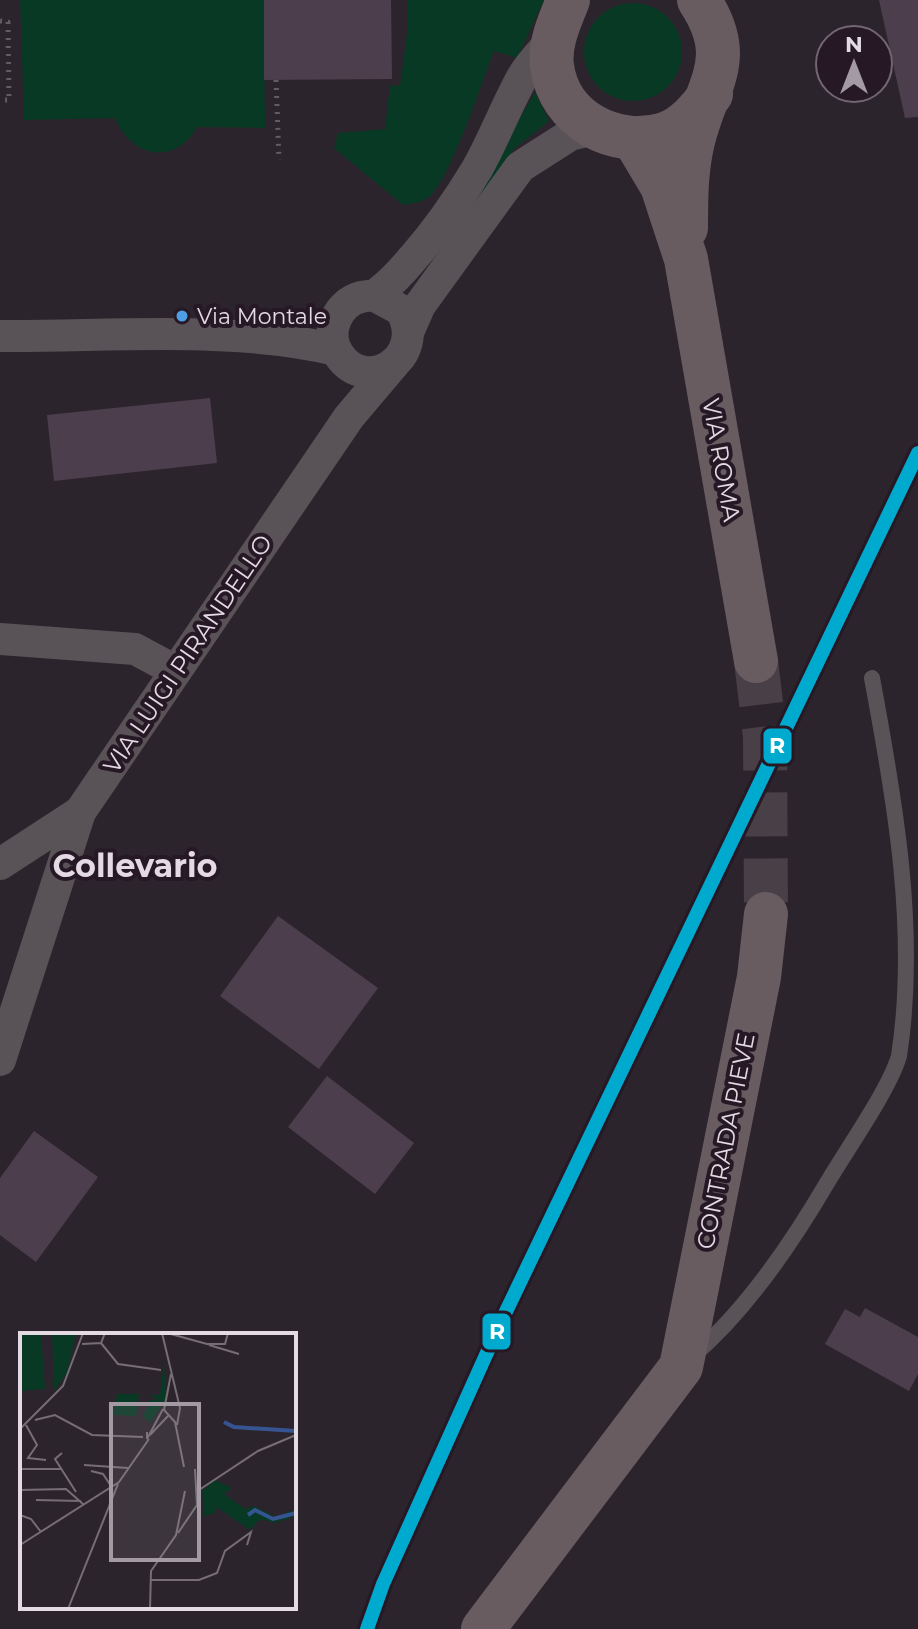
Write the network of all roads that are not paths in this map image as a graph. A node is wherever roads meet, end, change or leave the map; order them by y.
1 (699, 0) edge
2 (565, 13) edge
3 (711, 94) junction
4 (614, 134) junction
5 (686, 259) junction
6 (375, 296) junction
7 (340, 310) junction
8 (409, 330) junction
9 (0, 336) edge
10 (251, 337) junction
11 (341, 357) junction
12 (393, 365) junction
13 (349, 417) junction
14 (0, 639) edge
15 (756, 661) tunnel mouth
16 (176, 671) junction
17 (872, 678) dead end
18 (80, 812) junction
19 (0, 862) edge
20 (916, 902) edge
21 (766, 914) tunnel mouth
22 (0, 1060) edge
23 (681, 1367) junction
24 (483, 1629) edge

1 - 3 main road, VIA ROMA
2 - 4 main road, VIA ROMA
2 - 6 street
3 - 4 main road
3 - 5 main road, VIA ROMA
4 - 5 main road, VIA ROMA
4 - 8 street
5 - 15 main road, VIA ROMA
6 - 7 street
6 - 8 street
7 - 10 street
7 - 11 street
8 - 12 street
9 - 10 street
10 - 11 street
11 - 12 street
11 - 13 street
12 - 13 street, VIA LUIGI PIRANDELLO
13 - 16 street, VIA LUIGI PIRANDELLO
14 - 16 street
16 - 18 street, VIA LUIGI PIRANDELLO
17 - 20 lane, CONTRADA PIEVE
18 - 19 street, VIA LUIGI PIRANDELLO
18 - 22 street
20 - 23 lane, CONTRADA PIEVE
21 - 23 main road, CONTRADA PIEVE
23 - 24 main road, CONTRADA PIEVE

